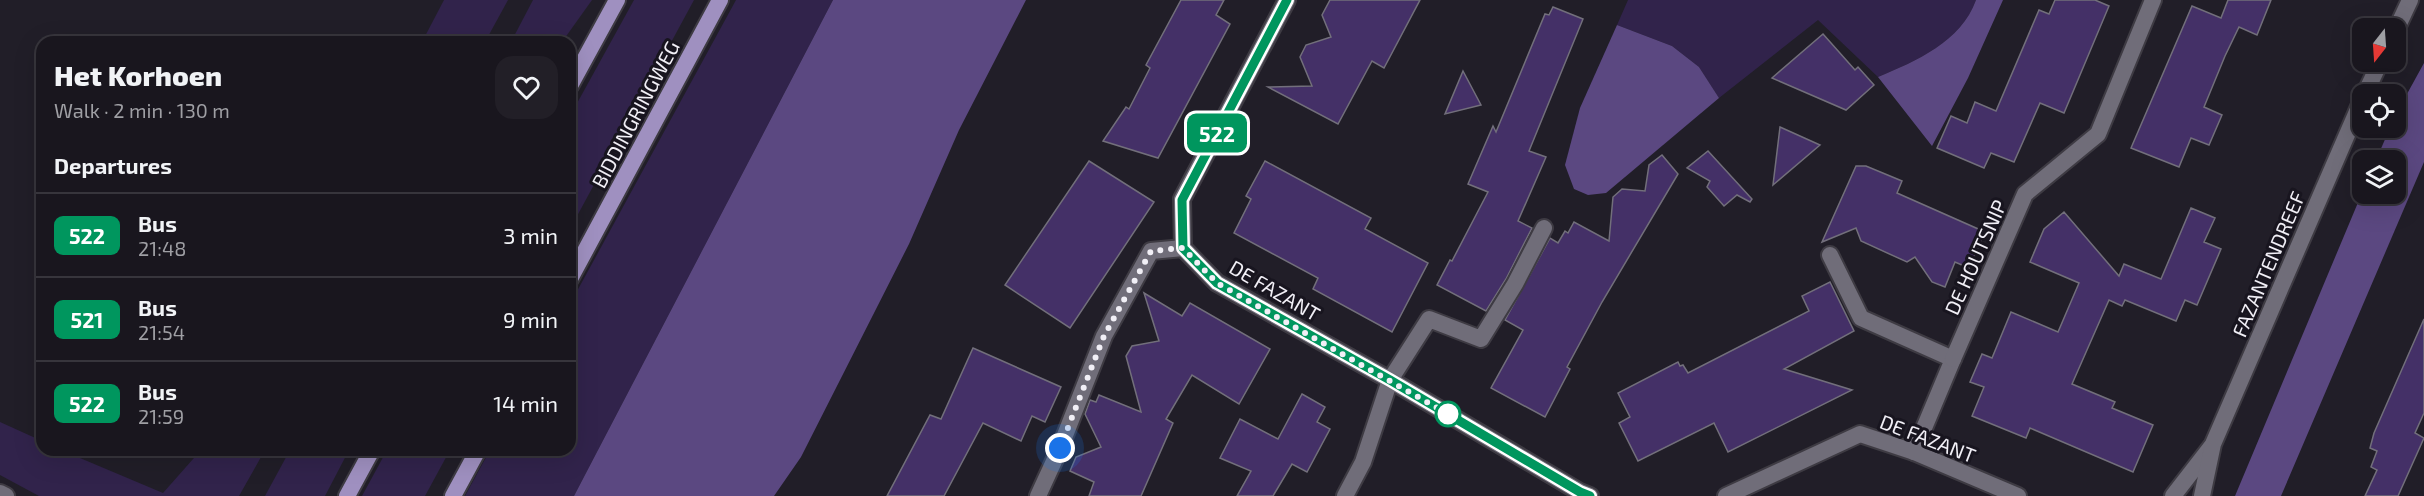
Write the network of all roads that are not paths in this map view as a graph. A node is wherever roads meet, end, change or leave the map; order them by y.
1 (617, 0) edge
2 (720, 0) edge
3 (1287, 0) edge
4 (2153, 0) edge
5 (2410, 0) edge
6 (2402, 18) edge
7 (576, 75) edge
8 (2352, 123) edge
9 (1544, 228) dead end
10 (1183, 248) junction
11 (1830, 255) dead end
12 (576, 268) edge
13 (1953, 359) junction
14 (1390, 380) junction
15 (2213, 444) junction
16 (1914, 452) junction
17 (369, 456) edge
18 (475, 456) edge
19 (0, 493) edge
20 (6, 496) edge
21 (347, 496) edge
22 (453, 496) edge
23 (1038, 496) edge
24 (1345, 496) edge
25 (1590, 496) edge
26 (1726, 496) edge
27 (2018, 496) edge
28 (2173, 496) edge
29 (2202, 496) edge

1 - 7 main road
2 - 12 main road, BIDDINGRINGWEG
3 - 10 street
4 - 13 street, DE HOUTSNIP
5 - 6 street
8 - 15 street, FAZANTENDREEF
9 - 14 street
10 - 14 street, DE FAZANT
10 - 23 street
11 - 13 street
13 - 16 street, DE HOUTSNIP
14 - 24 street
14 - 25 street, DE FAZANT
15 - 28 street, FAZANTENDREEF
15 - 29 street, FAZANTENDREEF
16 - 26 street, DE FAZANT
16 - 27 street, DE FAZANT
17 - 21 main road
18 - 22 main road
19 - 20 street

